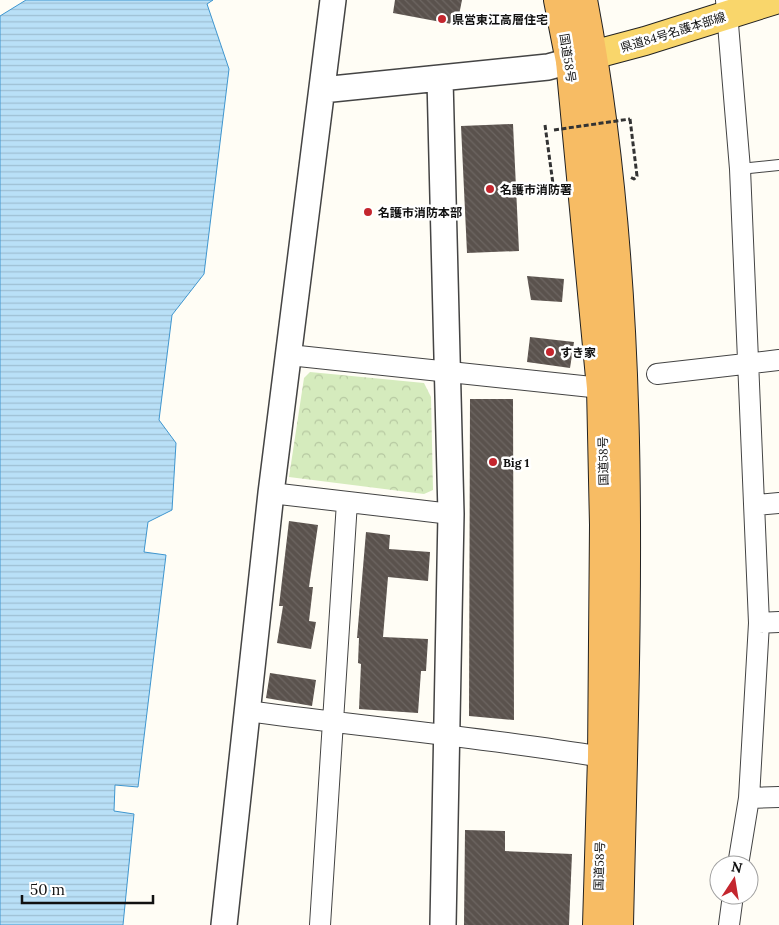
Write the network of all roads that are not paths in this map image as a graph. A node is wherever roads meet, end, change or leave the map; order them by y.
1 (332, 0) edge
2 (558, 0) edge
3 (583, 0) edge
4 (775, 0) edge
5 (726, 8) edge
6 (581, 59) junction
7 (440, 79) junction
8 (322, 90) junction
9 (779, 165) edge
10 (740, 169) junction
11 (289, 355) junction
12 (779, 360) edge
13 (748, 364) junction
14 (447, 371) junction
15 (656, 374) dead end
16 (601, 388) junction
17 (271, 493) junction
18 (347, 502) junction
19 (779, 503) edge
20 (755, 505) junction
21 (451, 514) junction
22 (779, 622) edge
23 (759, 623) junction
24 (248, 712) junction
25 (333, 723) junction
26 (445, 733) junction
27 (602, 756) junction
28 (779, 797) edge
29 (749, 798) junction
30 (740, 855) edge
31 (732, 905) edge
32 (224, 925) edge
33 (320, 925) edge
34 (443, 925) edge
35 (597, 925) edge
36 (619, 925) edge
37 (729, 925) edge

1 - 8 street
2 - 6 highway, 国道58号
3 - 6 highway, 国道58号
4 - 5 main road, 県道84号名護本部線
5 - 6 main road, 県道84号名護本部線
5 - 10 street
6 - 7 street
6 - 16 highway, 国道58号
6 - 36 highway, 国道58号
7 - 8 street
7 - 14 street
8 - 11 street
9 - 10 lane
10 - 13 street
11 - 14 street
11 - 17 street
12 - 13 street
13 - 15 street
13 - 20 street
14 - 16 street
14 - 21 street
16 - 27 highway, 国道58号
17 - 18 street
17 - 24 street
18 - 21 street
18 - 25 street
19 - 20 street
20 - 23 street
21 - 26 street
22 - 23 street
23 - 29 street
24 - 25 street
24 - 32 street
25 - 26 street
25 - 33 street
26 - 27 street
26 - 34 street
27 - 35 highway, 国道58号
28 - 29 street
29 - 30 street
31 - 37 street

